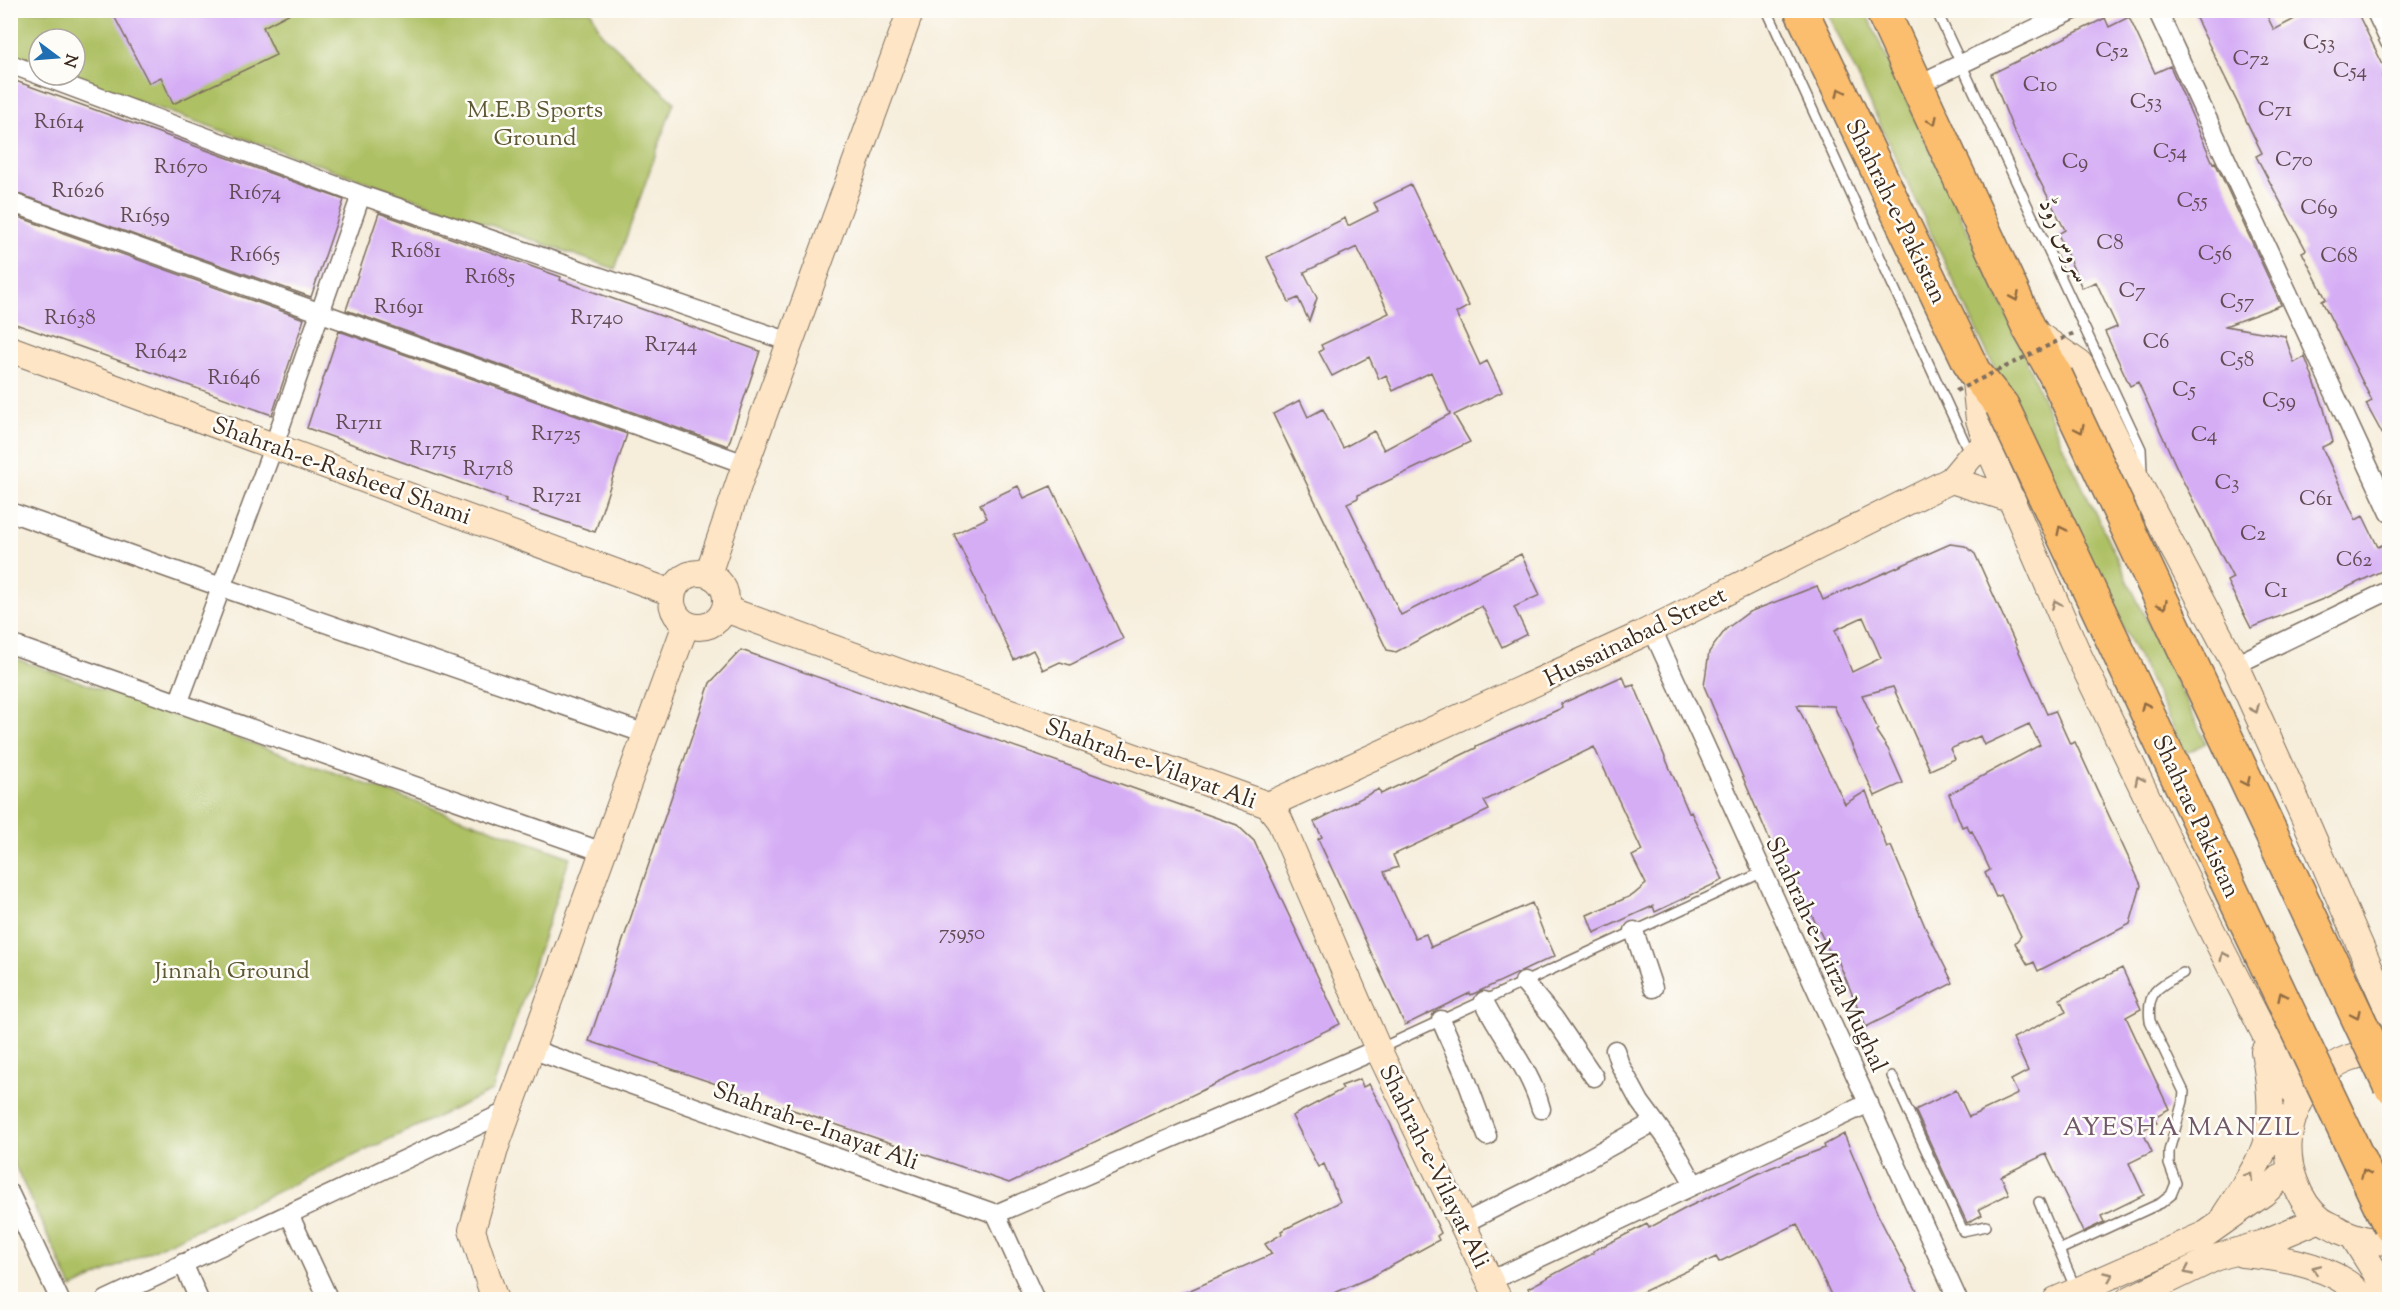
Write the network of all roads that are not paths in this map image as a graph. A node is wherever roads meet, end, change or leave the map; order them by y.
1 (911, 10) edge
2 (1767, 10) edge
3 (1801, 10) edge
4 (1882, 10) edge
5 (1936, 10) edge
6 (2074, 10) edge
7 (2157, 10) edge
8 (2375, 10) edge
9 (2390, 42) edge
10 (10, 64) edge
11 (1961, 64) junction
12 (1917, 85) junction
13 (361, 195) junction
14 (10, 202) edge
15 (320, 311) junction
16 (2029, 328) junction
17 (790, 342) junction
18 (10, 349) edge
19 (1965, 382) junction
20 (2002, 406) joint
21 (274, 445) junction
22 (1979, 450) junction
23 (745, 464) junction
24 (1951, 480) junction
25 (2142, 489) junction
26 (2013, 500) junction
27 (10, 512) edge
28 (2390, 513) edge
29 (708, 574) junction
30 (221, 587) junction
31 (2390, 590) edge
32 (672, 592) junction
33 (725, 609) junction
34 (686, 624) junction
35 (1652, 629) junction
36 (10, 644) edge
37 (2235, 665) junction
38 (179, 701) junction
39 (646, 734) junction
40 (1268, 805) junction
41 (2307, 824) junction
42 (603, 852) junction
43 (1763, 872) junction
44 (1634, 930) junction
45 (2183, 974) dead end
46 (1524, 982) junction
47 (1653, 988) dead end
48 (2390, 989) edge
49 (1484, 1001) junction
50 (2390, 1014) edge
51 (1441, 1020) junction
52 (2260, 1027) junction
53 (531, 1049) junction
54 (1378, 1049) junction
55 (1615, 1050) dead end
56 (2390, 1053) edge
57 (1892, 1076) dead end
58 (1594, 1077) dead end
59 (2390, 1086) edge
60 (2299, 1101) junction
61 (1869, 1103) junction
62 (1541, 1108) dead end
63 (508, 1111) junction
64 (1654, 1122) junction
65 (1487, 1136) dead end
66 (2289, 1169) junction
67 (1694, 1184) junction
68 (10, 1194) edge
69 (2039, 1202) dead end
70 (289, 1214) junction
71 (996, 1214) junction
72 (2320, 1219) junction
73 (1462, 1224) junction
74 (1986, 1226) dead end
75 (2218, 1226) junction
76 (2390, 1226) edge
77 (2354, 1238) junction
78 (2390, 1241) edge
79 (2059, 1250) junction
80 (2231, 1253) junction
81 (183, 1263) junction
82 (1495, 1290) edge
83 (2066, 1295) edge
84 (2390, 1296) edge
85 (60, 1299) edge
86 (106, 1299) edge
87 (199, 1299) edge
88 (329, 1299) edge
89 (495, 1299) edge
90 (1035, 1299) edge
91 (1958, 1299) edge
92 (2128, 1299) edge
93 (2365, 1299) edge

1 - 17 street
2 - 22 lane
19 -> 3 highway, Shahrah-e-Pakistan
4 - 12 highway
5 - 11 lane, سروس روڈ
6 - 11 street
7 - 28 street
8 - 9 street
10 - 13 street
11 - 12 street
11 - 25 lane, سروس روڈ
12 -> 16 highway
13 - 15 street
13 - 17 street
14 - 15 street
15 - 21 street
15 - 23 street
16 - 25 street
16 -> 59 highway, bridge
17 - 23 street
18 - 21 street, Shahrah-e-Rasheed Shami
19 - 20 highway, Shahrah-e-Pakistan
19 - 22 street
76 -> 20 highway, Shahrae Pakistan, bridge
21 - 30 street
21 - 32 street, Shahrah-e-Rasheed Shami
22 - 24 street, Hussainabad Street
22 - 26 street
23 - 29 street
24 - 26 street
24 - 35 street, Hussainabad Street
25 - 37 street
52 -> 26 street
27 - 30 street
29 - 32 street
29 - 33 street
30 - 38 street
30 - 39 street
31 - 37 street
32 - 34 street
33 - 34 street
33 - 40 street, Shahrah-e-Vilayat Ali
34 - 39 street
35 - 40 street, Hussainabad Street
35 - 43 street, Shahrah-e-Mirza Mughal
36 - 38 street
37 -> 41 street
38 - 42 street
39 - 42 street
40 - 54 street, Shahrah-e-Vilayat Ali
41 - 48 street
41 - 50 street
42 - 53 street
43 - 44 lane
43 - 61 street, Shahrah-e-Mirza Mughal
44 - 46 lane
44 - 47 street
45 - 79 lane
46 - 49 lane
46 - 58 street
49 - 51 lane
49 - 62 street
51 - 54 lane
51 - 65 street
52 - 60 street
75 -> 52 street
53 - 63 street
53 - 71 street, Shahrah-e-Inayat Ali
54 - 71 street
54 - 73 street, Shahrah-e-Vilayat Ali
55 - 64 street
56 - 60 street
57 - 74 lane
60 - 66 street
61 - 67 street
61 - 91 street, Shahrah-e-Mirza Mughal
63 - 70 street
63 - 89 street
64 - 67 street
64 - 73 street
66 - 72 street
66 - 75 street
67 - 82 street
68 - 85 street
69 - 79 lane
70 - 81 street
70 - 88 street
71 - 90 street
72 - 77 street
72 - 80 street
73 - 82 street, Shahrah-e-Vilayat Ali
83 -> 75 street
77 - 78 street
77 - 84 street
79 - 83 lane
80 -> 92 street
93 -> 80 street
81 - 86 street
81 - 87 street

